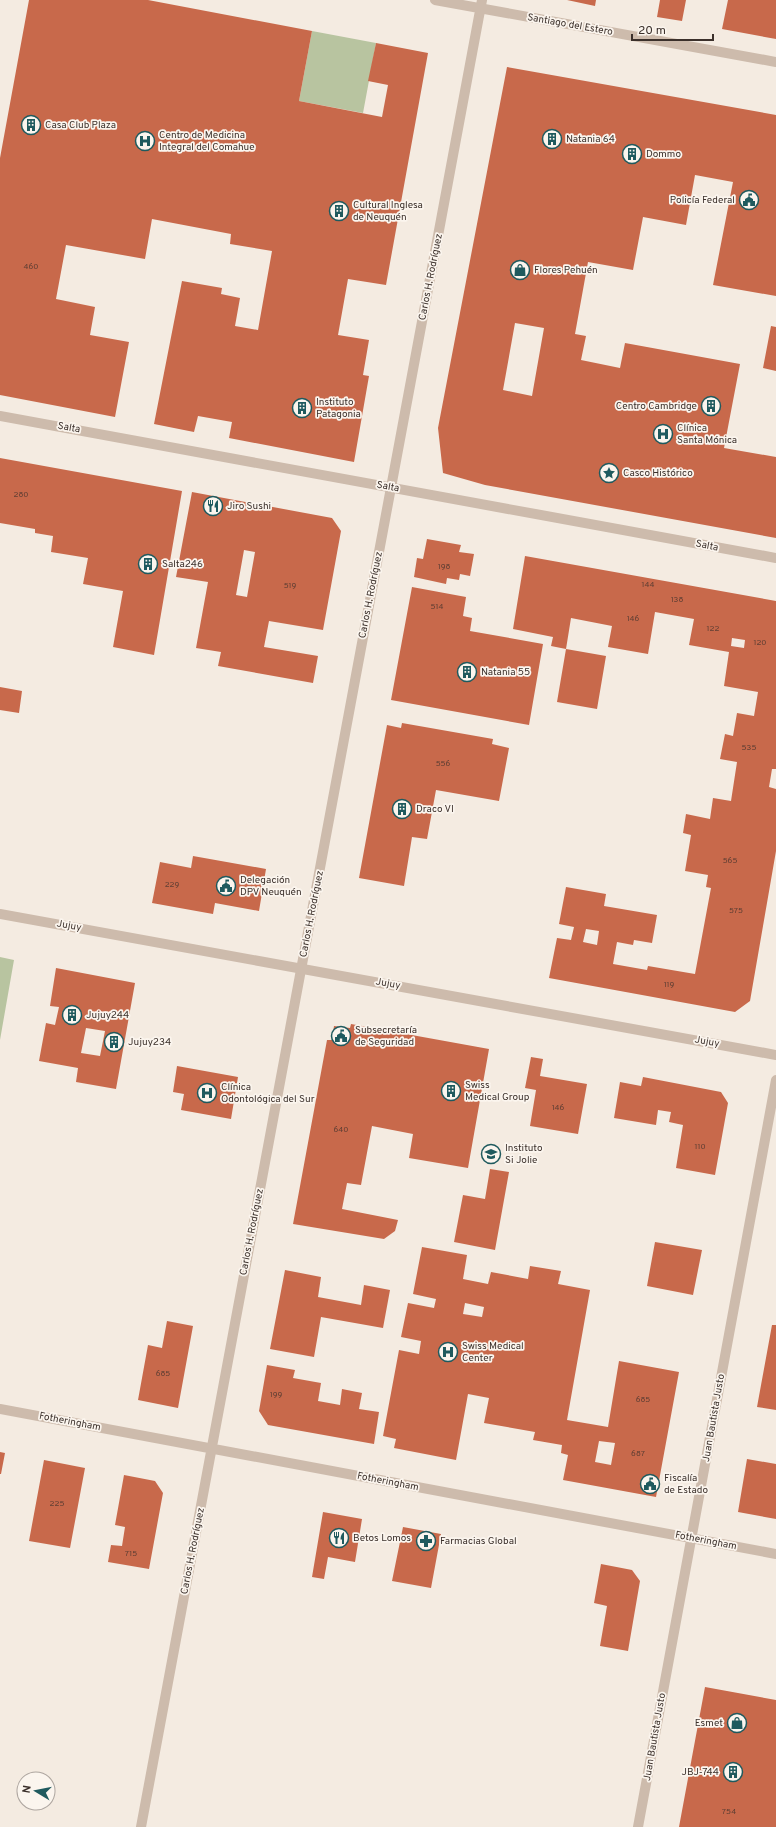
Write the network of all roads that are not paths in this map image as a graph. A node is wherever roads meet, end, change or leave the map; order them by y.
1 (435, 0) edge
2 (481, 4) edge
3 (776, 62) edge
4 (0, 416) edge
5 (391, 488) junction
6 (776, 558) edge
7 (0, 914) edge
8 (302, 968) junction
9 (776, 1055) edge
10 (776, 1080) edge
11 (0, 1409) edge
12 (212, 1449) junction
13 (692, 1539) junction
14 (776, 1554) edge
15 (141, 1827) edge
16 (638, 1827) edge

1 - 2 street, Santiago del Estero
2 - 3 street, Santiago del Estero
2 - 5 street, Carlos H. Rodríguez
4 - 5 street, Salta
5 - 6 street, Salta
5 - 8 street, Carlos H. Rodríguez
7 - 8 street, Jujuy
8 - 9 street, Jujuy
8 - 12 street, Carlos H. Rodríguez
10 - 13 street, Juan Bautista Justo
11 - 12 street, Fotheringham
12 - 13 street, Fotheringham
12 - 15 street, Carlos H. Rodríguez
13 - 14 street, Fotheringham
13 - 16 street, Juan Bautista Justo

